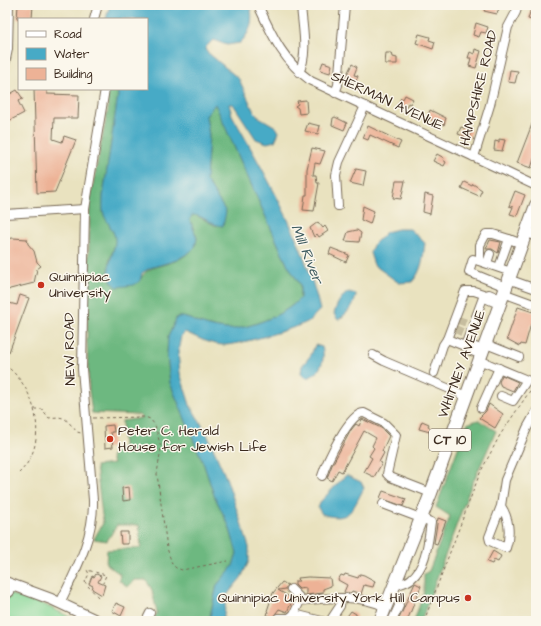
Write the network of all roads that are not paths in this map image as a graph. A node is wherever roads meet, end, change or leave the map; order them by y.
1 (10, 5) edge
2 (98, 5) edge
3 (258, 5) edge
4 (301, 5) edge
5 (345, 5) edge
6 (518, 5) edge
7 (94, 18) edge
8 (7, 40) edge
9 (5, 64) edge
10 (299, 72) junction
11 (105, 90) edge
12 (335, 93) junction
13 (365, 106) junction
14 (474, 157) junction
15 (536, 186) edge
16 (536, 205) edge
17 (338, 206) dead end
18 (85, 209) junction
19 (5, 214) edge
20 (531, 234) edge
21 (509, 239) junction
22 (522, 244) junction
23 (490, 254) dead end
24 (483, 262) junction
25 (499, 267) junction
26 (504, 289) junction
27 (536, 289) edge
28 (485, 295) junction
29 (536, 305) edge
30 (447, 339) junction
31 (466, 346) junction
32 (482, 352) junction
33 (373, 355) dead end
34 (519, 357) dead end
35 (499, 368) junction
36 (434, 373) dead end
37 (466, 396) junction
38 (501, 396) dead end
39 (481, 408) dead end
40 (536, 412) edge
41 (322, 476) dead end
42 (431, 493) junction
43 (383, 504) dead end
44 (501, 506) dead end
45 (421, 518) junction
46 (9, 583) edge
47 (291, 588) dead end
48 (392, 590) junction
49 (5, 596) edge
50 (341, 598) junction
51 (300, 601) junction
52 (60, 603) junction
53 (386, 607) junction
54 (150, 613) dead end
55 (294, 614) junction
56 (278, 618) dead end
57 (98, 621) edge
58 (146, 621) edge
59 (322, 621) edge
60 (330, 621) edge
61 (380, 621) edge
62 (392, 621) edge

1 - 8 street
2 - 7 street
3 - 10 street, SHERMAN AVENUE
4 - 10 street
5 - 12 street
6 - 14 street, HAMPSHIRE ROAD
8 - 9 street
10 - 12 street, SHERMAN AVENUE
11 - 18 street, NEW ROAD
12 - 13 street, SHERMAN AVENUE
13 - 14 street, SHERMAN AVENUE
13 - 17 street
14 - 15 street, SHERMAN AVENUE
16 - 20 highway, WHITNEY AVENUE / CT 10
18 - 19 street
18 - 52 street, NEW ROAD
20 - 22 highway, WHITNEY AVENUE / CT 10
21 - 22 street
21 - 24 street
21 - 25 street
22 - 26 highway, WHITNEY AVENUE / CT 10
23 - 24 street
24 - 25 street
24 - 26 street
25 - 26 street
26 - 27 street
26 - 28 street
26 - 29 street
26 - 32 highway, WHITNEY AVENUE / CT 10
28 - 30 street
28 - 31 street
30 - 31 street
30 - 36 street
31 - 32 street
32 - 34 street
32 - 35 street
32 - 37 highway, WHITNEY AVENUE / CT 10
33 - 37 street
35 - 38 street
35 - 39 street
37 - 42 highway, WHITNEY AVENUE / CT 10
40 - 44 street
41 - 42 street
42 - 45 highway, WHITNEY AVENUE / CT 10
43 - 45 street
45 - 48 highway, WHITNEY AVENUE / CT 10
45 - 48 street
46 - 49 street
46 - 52 main road
47 - 51 street
48 - 53 highway, WHITNEY AVENUE / CT 10
48 - 62 street
50 - 51 street
50 - 53 street
50 - 60 street
51 - 55 street
52 - 57 main road
53 - 61 highway, WHITNEY AVENUE / CT 10
54 - 58 street
55 - 56 street
55 - 59 street

